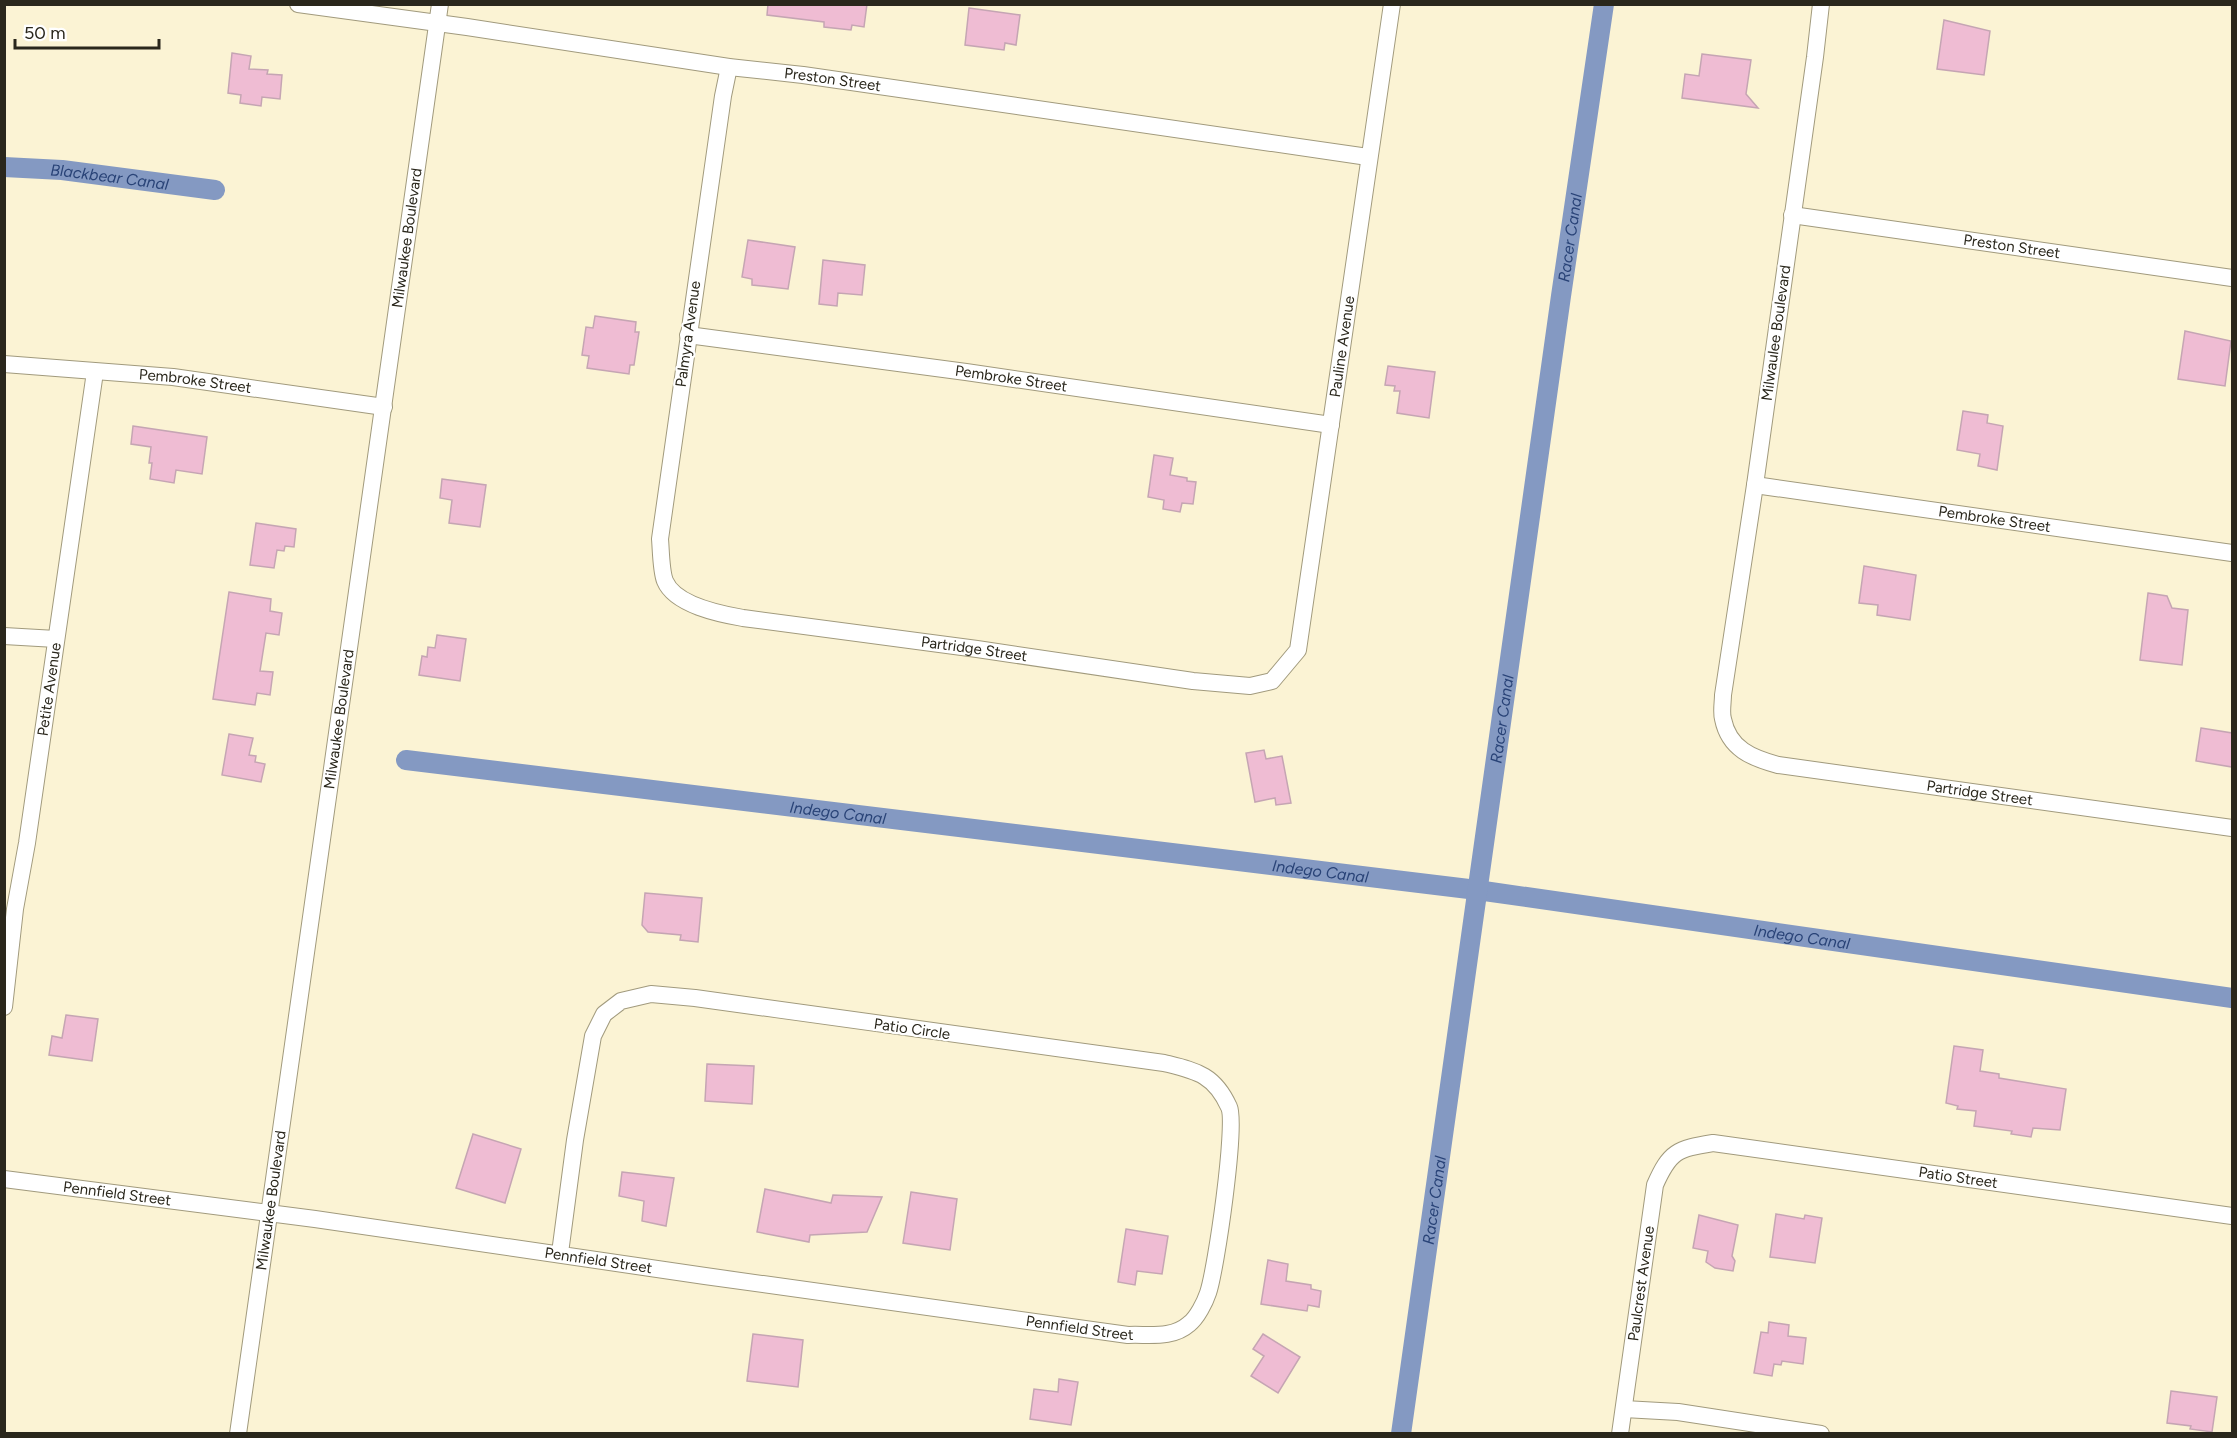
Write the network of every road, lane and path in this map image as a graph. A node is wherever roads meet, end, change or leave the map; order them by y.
1 (298, 4) edge
2 (440, 4) edge
3 (1392, 4) edge
4 (1821, 4) edge
5 (437, 24) junction
6 (729, 67) junction
7 (1368, 157) junction
8 (1792, 215) junction
9 (2232, 278) edge
10 (688, 335) junction
11 (4, 364) edge
12 (95, 372) junction
13 (384, 406) junction
14 (1331, 425) junction
15 (1755, 485) junction
16 (2232, 554) edge
17 (677, 597) joint
18 (4, 636) edge
19 (56, 639) junction
20 (1272, 681) joint
21 (1733, 743) joint
22 (2232, 828) edge
23 (10, 909) edge
24 (4, 1007) edge
25 (1685, 1148) joint
26 (4, 1179) edge
27 (268, 1214) junction
28 (2232, 1216) edge
29 (560, 1253) junction
30 (1191, 1323) joint
31 (1624, 1409) junction
32 (238, 1434) edge
33 (1620, 1434) edge
34 (1821, 1434) edge

1 - 5 street, Preston Street
2 - 5 street, Milwaukee Boulevard
3 - 7 street, Pauline Avenue
4 - 8 street, Milwaulee Boulevard
5 - 6 street, Preston Street
5 - 13 street, Milwaukee Boulevard
6 - 7 street, Preston Street
6 - 10 street, Palmyra Avenue
7 - 14 street, Pauline Avenue
8 - 9 street, Preston Street
8 - 15 street, Milwaulee Boulevard
10 - 14 street, Pembroke Street
10 - 17 street, Palmyra Avenue
11 - 12 street, Pembroke Street
12 - 13 street, Pembroke Street
12 - 19 street, Petite Avenue
13 - 27 street, Milwaukee Boulevard
14 - 20 street, Pauline Avenue
15 - 16 street, Pembroke Street
15 - 21 street, Milwaulee Boulevard
17 - 20 street, Partridge Street
18 - 19 street
19 - 23 street, Petite Avenue
21 - 22 street, Partridge Street
23 - 24 street, Petite Avenue
25 - 28 street, Patio Street
25 - 31 street, Paulcrest Avenue
26 - 27 street, Pennfield Street
27 - 29 street, Pennfield Street
27 - 32 street, Milwaukee Boulevard
29 - 30 street, Pennfield Street
29 - 30 street, Patio Circle
31 - 33 street, Paulcrest Avenue
31 - 34 street

